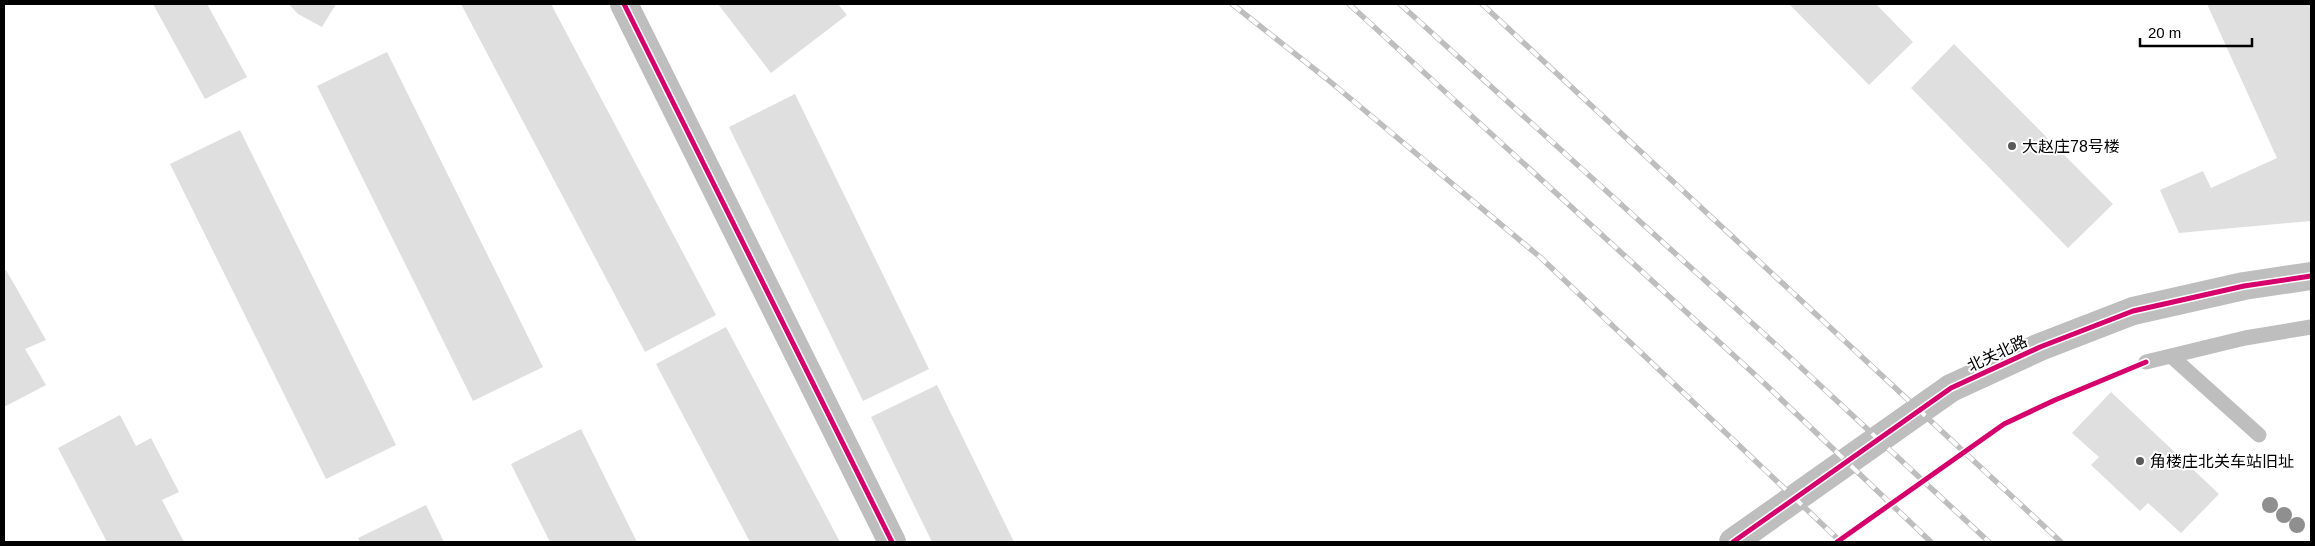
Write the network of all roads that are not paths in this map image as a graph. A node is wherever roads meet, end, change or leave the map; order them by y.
1 (624, 4) edge
2 (2311, 276) edge
3 (2311, 327) edge
4 (2171, 356) junction
5 (2146, 362) dead end
6 (2259, 435) dead end
7 (892, 542) edge
8 (1733, 542) edge

1 - 7 street
2 - 8 street, 北关北路
3 - 4 lane
4 - 5 lane
4 - 6 lane

